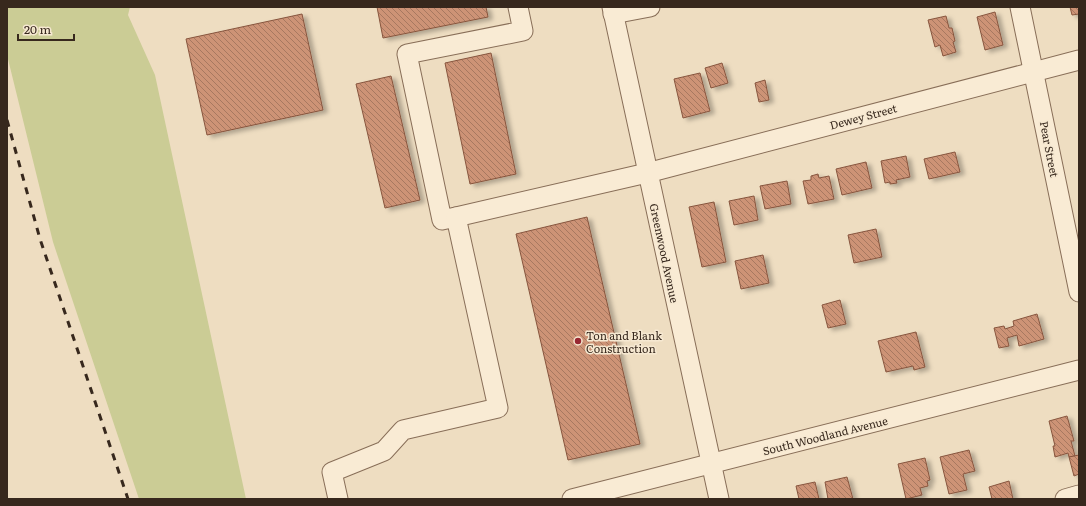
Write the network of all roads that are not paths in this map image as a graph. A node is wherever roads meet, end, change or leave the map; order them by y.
1 (518, 7) edge
2 (650, 7) edge
3 (1020, 7) edge
4 (612, 11) edge
5 (1079, 60) edge
6 (1034, 71) junction
7 (647, 173) junction
8 (456, 217) junction
9 (1072, 218) edge
10 (1079, 292) edge
11 (1079, 370) edge
12 (712, 464) junction
13 (604, 495) edge
14 (1079, 495) edge
15 (338, 499) edge
16 (572, 499) edge
17 (719, 499) edge
18 (1065, 499) edge

1 - 8 street
2 - 4 street
3 - 6 street, Pear Street
4 - 7 street, Greenwood Avenue
5 - 6 street, Dewey Street
6 - 7 street, Dewey Street
6 - 9 street, Pear Street
7 - 8 street, Dewey Street
7 - 12 street, Greenwood Avenue
8 - 15 street
9 - 10 street, Pear Street
11 - 12 street, South Woodland Avenue
12 - 13 street, South Woodland Avenue
12 - 17 street, Greenwood Avenue
13 - 16 street, South Woodland Avenue
14 - 18 street

